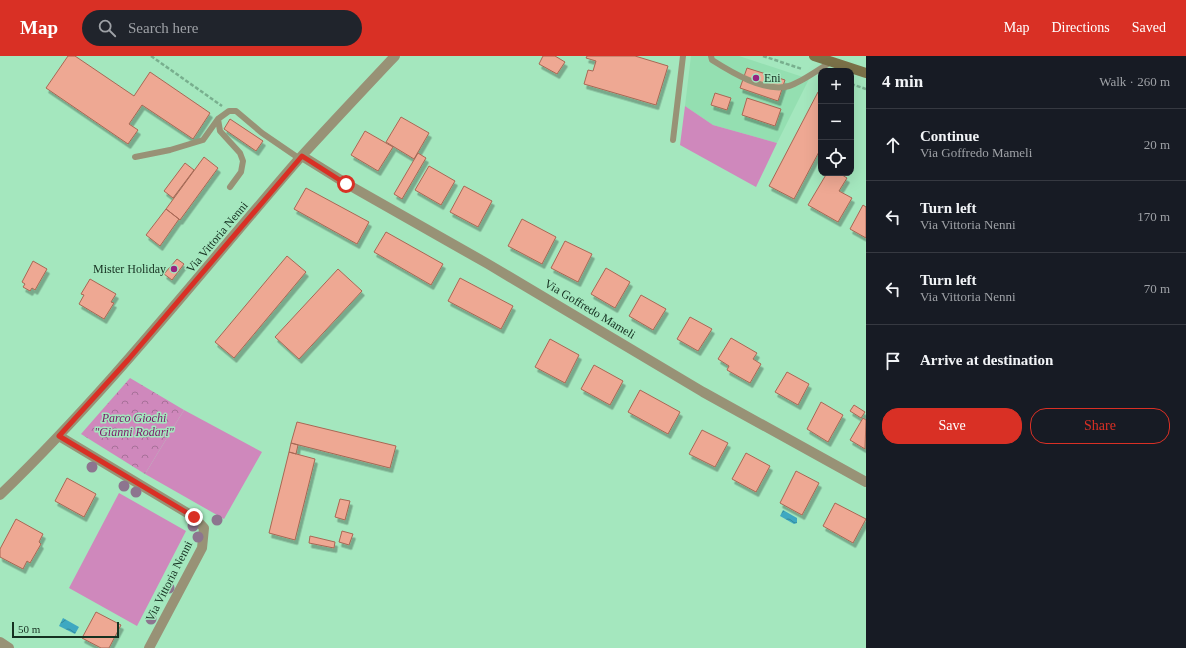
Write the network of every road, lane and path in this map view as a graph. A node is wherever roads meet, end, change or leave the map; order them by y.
1 (151, 56) edge
2 (395, 56) edge
3 (683, 56) edge
4 (711, 56) edge
5 (763, 56) edge
6 (814, 56) edge
7 (831, 62) junction
8 (813, 72) junction
9 (866, 73) edge
10 (854, 85) edge
11 (866, 89) edge
12 (229, 111) junction
13 (218, 119) junction
14 (673, 140) dead end
15 (135, 157) dead end
16 (301, 158) junction
17 (230, 187) dead end
18 (59, 436) junction
19 (866, 482) edge
20 (0, 495) edge
21 (0, 642) edge
22 (9, 648) edge
23 (149, 648) edge

1 - 12 path
2 - 16 street, Via Vittoria Nenni
3 - 14 lane
4 - 8 lane
5 - 8 path
6 - 7 main road
7 - 8 lane
7 - 9 main road
10 - 11 path
12 - 13 lane
12 - 16 lane
13 - 15 lane
13 - 17 lane
16 - 18 street, Via Vittoria Nenni
16 - 19 street, Via Goffredo Mameli
18 - 20 street, Via Vittoria Nenni
18 - 23 street, Via Vittoria Nenni
21 - 22 street

